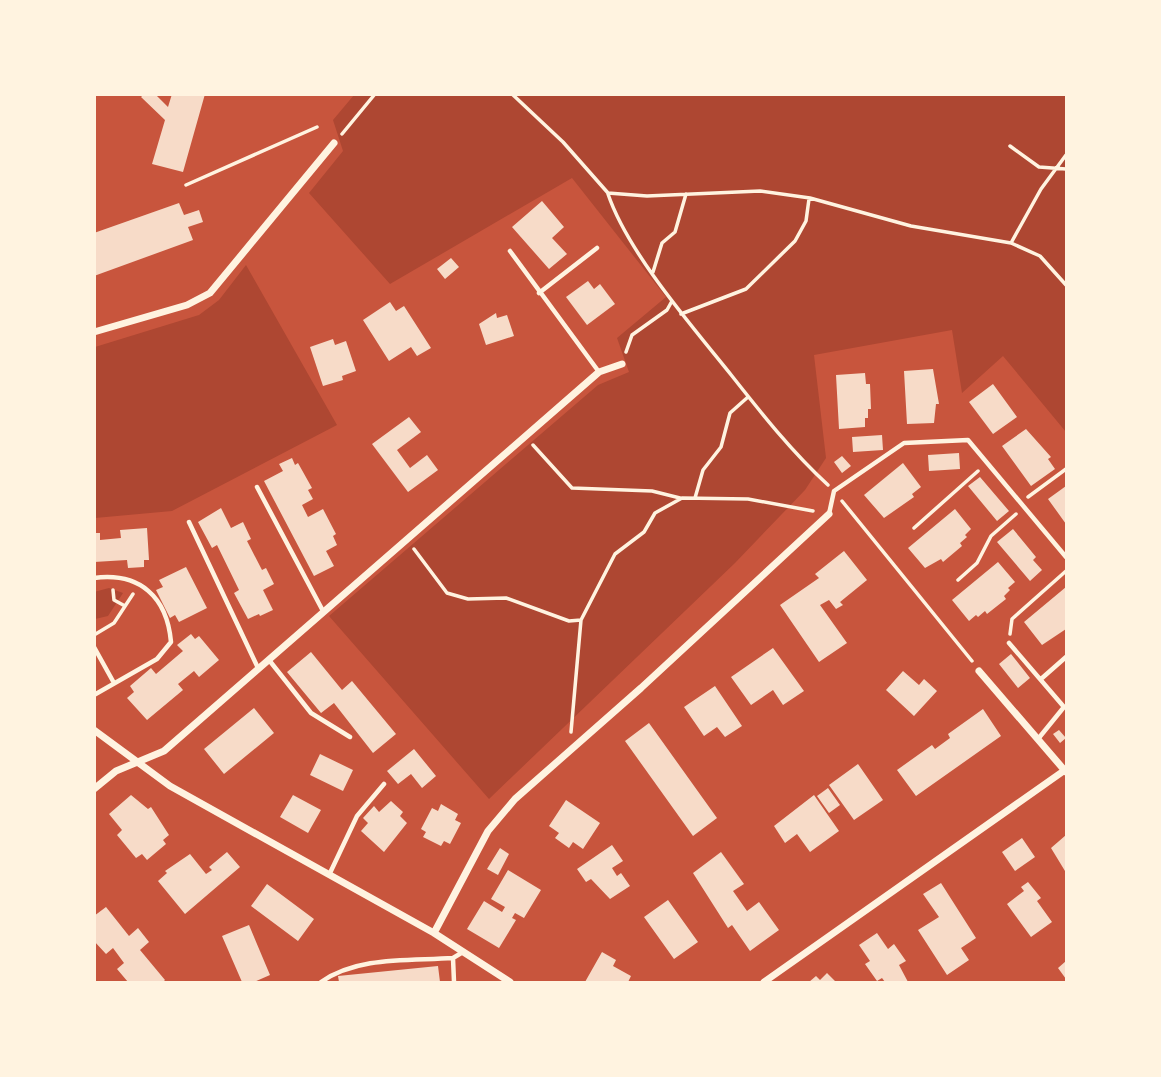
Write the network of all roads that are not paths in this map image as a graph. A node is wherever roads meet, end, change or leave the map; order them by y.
1 (334, 143) road end
2 (597, 248) dead end
3 (510, 251) dead end
4 (539, 293) junction
5 (94, 332) edge
6 (622, 364) road end
7 (598, 372) junction
8 (257, 487) dead end
9 (829, 514) joint
10 (189, 522) dead end
11 (1066, 557) edge
12 (94, 578) edge
13 (324, 612) junction
14 (1009, 643) road end
15 (94, 647) edge
16 (1066, 657) edge
17 (269, 660) junction
18 (258, 669) junction
19 (979, 671) road end
20 (1041, 679) junction
21 (114, 683) junction
22 (94, 695) edge
23 (94, 730) edge
24 (349, 737) dead end
25 (1038, 739) junction
26 (138, 763) junction
27 (1066, 771) edge
28 (384, 784) dead end
29 (94, 789) edge
30 (330, 873) junction
31 (434, 933) junction
32 (463, 952) junction
33 (453, 958) junction
34 (321, 982) edge
35 (454, 982) edge
36 (510, 982) edge
37 (764, 982) edge

1 - 5 street
2 - 4 lane
3 - 4 lane
4 - 7 lane
6 - 7 street
7 - 13 street
8 - 13 lane
9 - 11 lane
9 - 31 street
10 - 18 lane
12 - 21 lane
13 - 17 street
14 - 20 lane
15 - 21 lane
16 - 20 lane
17 - 18 street
17 - 24 lane
18 - 26 street
19 - 25 street
20 - 25 lane
21 - 22 lane
23 - 26 street
25 - 27 street
26 - 29 street
26 - 30 street
27 - 37 street
28 - 30 lane
30 - 31 street
31 - 32 street
32 - 33 lane
32 - 36 street
33 - 34 lane
33 - 35 lane

